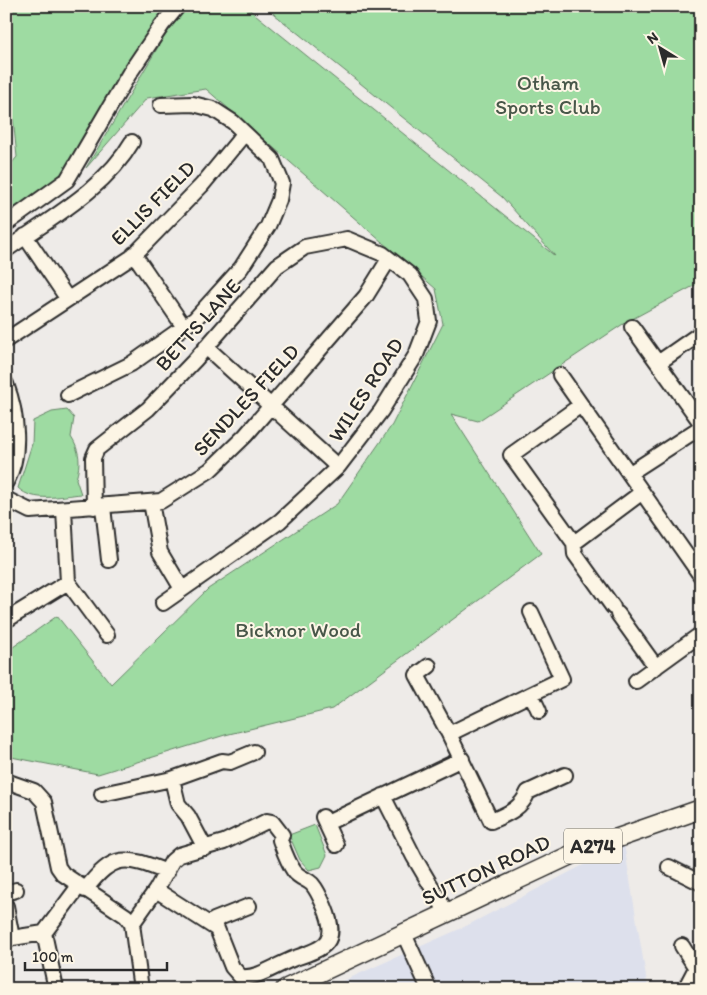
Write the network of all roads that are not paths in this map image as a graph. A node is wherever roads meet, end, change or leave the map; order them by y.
1 (178, 6) edge
2 (161, 105) dead end
3 (244, 134) junction
4 (132, 142) dead end
5 (6, 224) edge
6 (25, 236) junction
7 (6, 250) edge
8 (134, 254) junction
9 (389, 259) junction
10 (67, 298) junction
11 (632, 326) dead end
12 (184, 327) junction
13 (701, 333) edge
14 (6, 340) edge
15 (206, 347) junction
16 (658, 363) junction
17 (560, 375) dead end
18 (6, 384) edge
19 (68, 395) dead end
20 (581, 404) junction
21 (273, 405) junction
22 (10, 413) edge
23 (701, 423) edge
24 (701, 428) edge
25 (338, 467) junction
26 (630, 473) junction
27 (6, 482) edge
28 (642, 493) junction
29 (6, 500) edge
30 (151, 502) junction
31 (98, 507) junction
32 (64, 510) junction
33 (574, 543) junction
34 (109, 560) dead end
35 (701, 576) edge
36 (68, 582) junction
37 (182, 589) junction
38 (163, 603) dead end
39 (531, 612) dead end
40 (8, 619) dead end
41 (701, 634) edge
42 (107, 635) dead end
43 (429, 666) dead end
44 (656, 667) junction
45 (636, 681) dead end
46 (530, 694) junction
47 (539, 711) dead end
48 (449, 734) junction
49 (254, 752) dead end
50 (462, 759) junction
51 (565, 775) dead end
52 (172, 779) junction
53 (6, 782) edge
54 (102, 794) dead end
55 (383, 796) junction
56 (701, 809) edge
57 (336, 845) dead end
58 (205, 848) junction
59 (669, 867) dead end
60 (167, 872) junction
61 (701, 883) edge
62 (82, 888) junction
63 (156, 890) junction
64 (6, 906) edge
65 (249, 906) dead end
66 (447, 913) junction
67 (132, 924) junction
68 (212, 925) junction
69 (44, 933) junction
70 (404, 934) junction
71 (9, 938) edge
72 (682, 946) dead end
73 (698, 969) edge
74 (56, 989) edge
75 (141, 989) edge
76 (285, 989) edge
77 (429, 989) edge
78 (685, 989) edge

1 - 5 street
2 - 3 street
3 - 8 street, ELLIS FIELD
3 - 12 street
4 - 6 street
6 - 7 street
6 - 10 street
8 - 10 street, ELLIS FIELD
8 - 12 street
9 - 15 street, BETTS LANE
9 - 21 street, SENDLES FIELD
9 - 25 street, WILES ROAD
10 - 14 street, ELLIS FIELD
11 - 16 street
12 - 19 street
13 - 16 street
15 - 21 street, WILES ROAD
15 - 31 street, BETTS LANE
16 - 23 street
17 - 20 street
18 - 22 street
20 - 26 street
20 - 33 street
21 - 25 street, WILES ROAD
21 - 30 street, SENDLES FIELD
22 - 27 street
24 - 26 street
25 - 37 street, WILES ROAD
26 - 28 street
28 - 33 street
28 - 35 street
29 - 32 street, SENDLES FIELD
30 - 31 street, SENDLES FIELD
30 - 37 street
31 - 32 street, SENDLES FIELD
31 - 34 street, BETTS LANE
32 - 36 street
33 - 44 street
36 - 40 street
36 - 42 street
37 - 38 street, WILES ROAD
39 - 46 street
41 - 44 street
43 - 48 street
44 - 45 street
46 - 47 street
46 - 48 street
48 - 50 street
49 - 52 street
50 - 51 street
50 - 55 street
52 - 54 street
52 - 58 street
53 - 62 street
55 - 57 street
55 - 66 street
56 - 66 main road, SUTTON ROAD / A274
58 - 60 street
58 - 68 street
59 - 61 street
60 - 62 street
60 - 63 street
62 - 67 street
62 - 69 street
63 - 67 street
63 - 68 street
64 - 71 street
65 - 68 street
66 - 70 main road, SUTTON ROAD / A274
67 - 75 street
69 - 71 street
69 - 74 street
70 - 76 main road, A274
70 - 77 street
72 - 73 street
73 - 78 street

